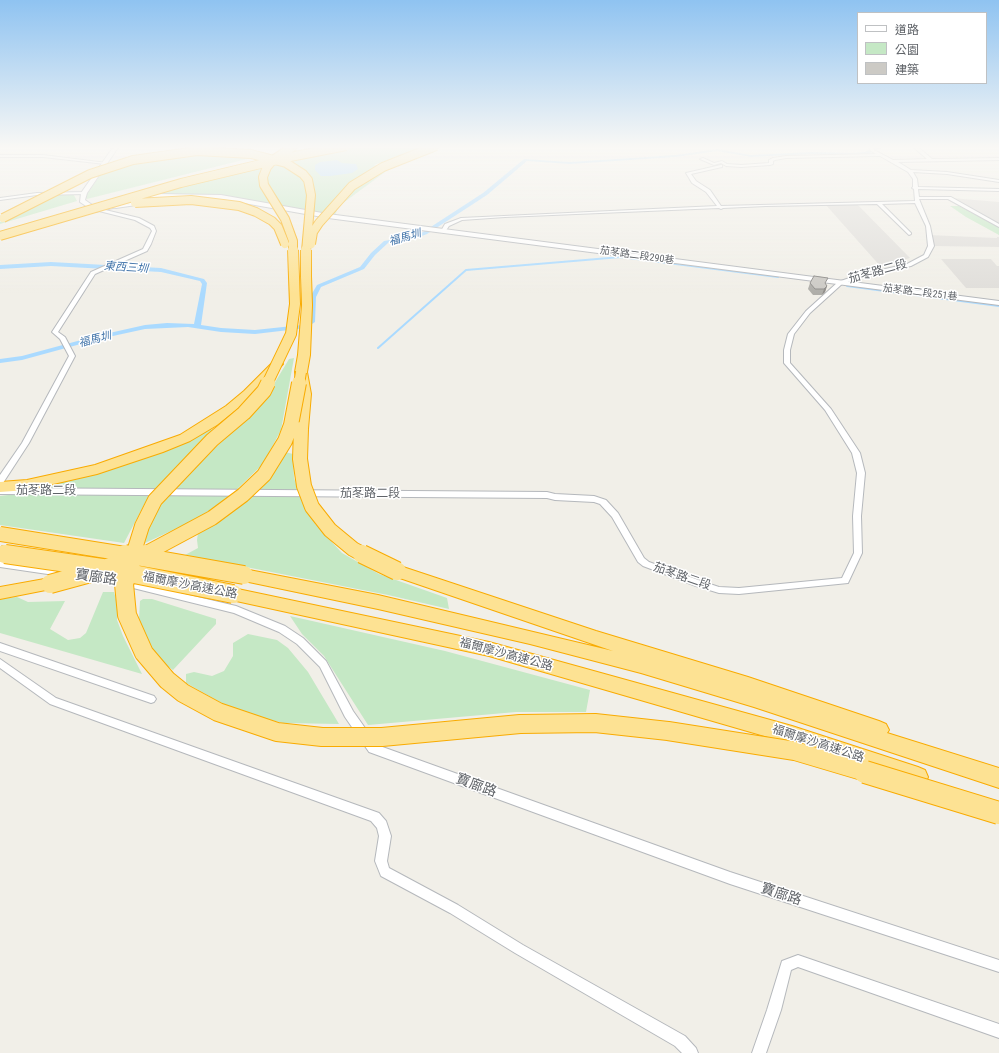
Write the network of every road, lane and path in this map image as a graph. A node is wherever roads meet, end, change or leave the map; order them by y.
1 (26, 195) edge
2 (48, 195) edge
3 (83, 195) edge
4 (120, 195) edge
5 (139, 195) edge
6 (270, 195) edge
7 (311, 195) edge
8 (343, 195) edge
9 (711, 195) edge
10 (916, 195) edge
11 (0, 198) edge
12 (917, 200) junction
13 (878, 203) junction
14 (116, 207) junction
15 (234, 207) dead end
16 (721, 208) junction
17 (99, 210) junction
18 (0, 219) edge
19 (999, 226) edge
20 (0, 231) edge
21 (443, 231) junction
22 (909, 234) dead end
23 (0, 236) edge
24 (0, 240) edge
25 (294, 260) junction
26 (306, 276) junction
27 (840, 282) junction
28 (999, 303) edge
29 (277, 364) junction
30 (301, 372) junction
31 (0, 481) edge
32 (0, 487) edge
33 (0, 491) edge
34 (0, 534) edge
35 (0, 553) edge
36 (0, 564) edge
37 (0, 593) edge
38 (0, 647) edge
39 (0, 663) edge
40 (151, 699) dead end
41 (999, 778) edge
42 (999, 808) edge
43 (999, 813) edge
44 (999, 966) edge
45 (999, 1031) edge
46 (691, 1053) edge
47 (759, 1053) edge

1 - 11 street
2 - 18 highway, bridge
3 - 17 street
4 - 20 highway, bridge
5 - 23 highway, bridge
6 - 25 highway, bridge
7 - 26 highway, bridge
8 - 26 highway, bridge
9 - 16 street
10 - 12 street, 茄苳路二段
12 - 13 street
12 - 19 street
12 - 27 street, 茄苳路二段
13 - 16 street
13 - 22 street
14 - 15 street
14 - 17 street
14 - 21 street, 茄苳路二段290巷
16 - 21 street
17 - 31 street
21 - 27 street, 茄苳路二段290巷
24 - 25 highway, bridge
25 - 29 highway, bridge
26 - 30 highway
27 - 28 street, 茄苳路二段251巷
27 - 33 street, 茄苳路二段
29 - 32 highway, bridge
29 - 43 highway, bridge
30 - 37 highway, bridge
30 - 41 highway, bridge
34 - 41 highway, 福爾摩沙高速公路, bridge
35 - 42 highway, 福爾摩沙高速公路, bridge
36 - 44 street, 寶廍路
38 - 40 street
39 - 46 street
45 - 47 street

